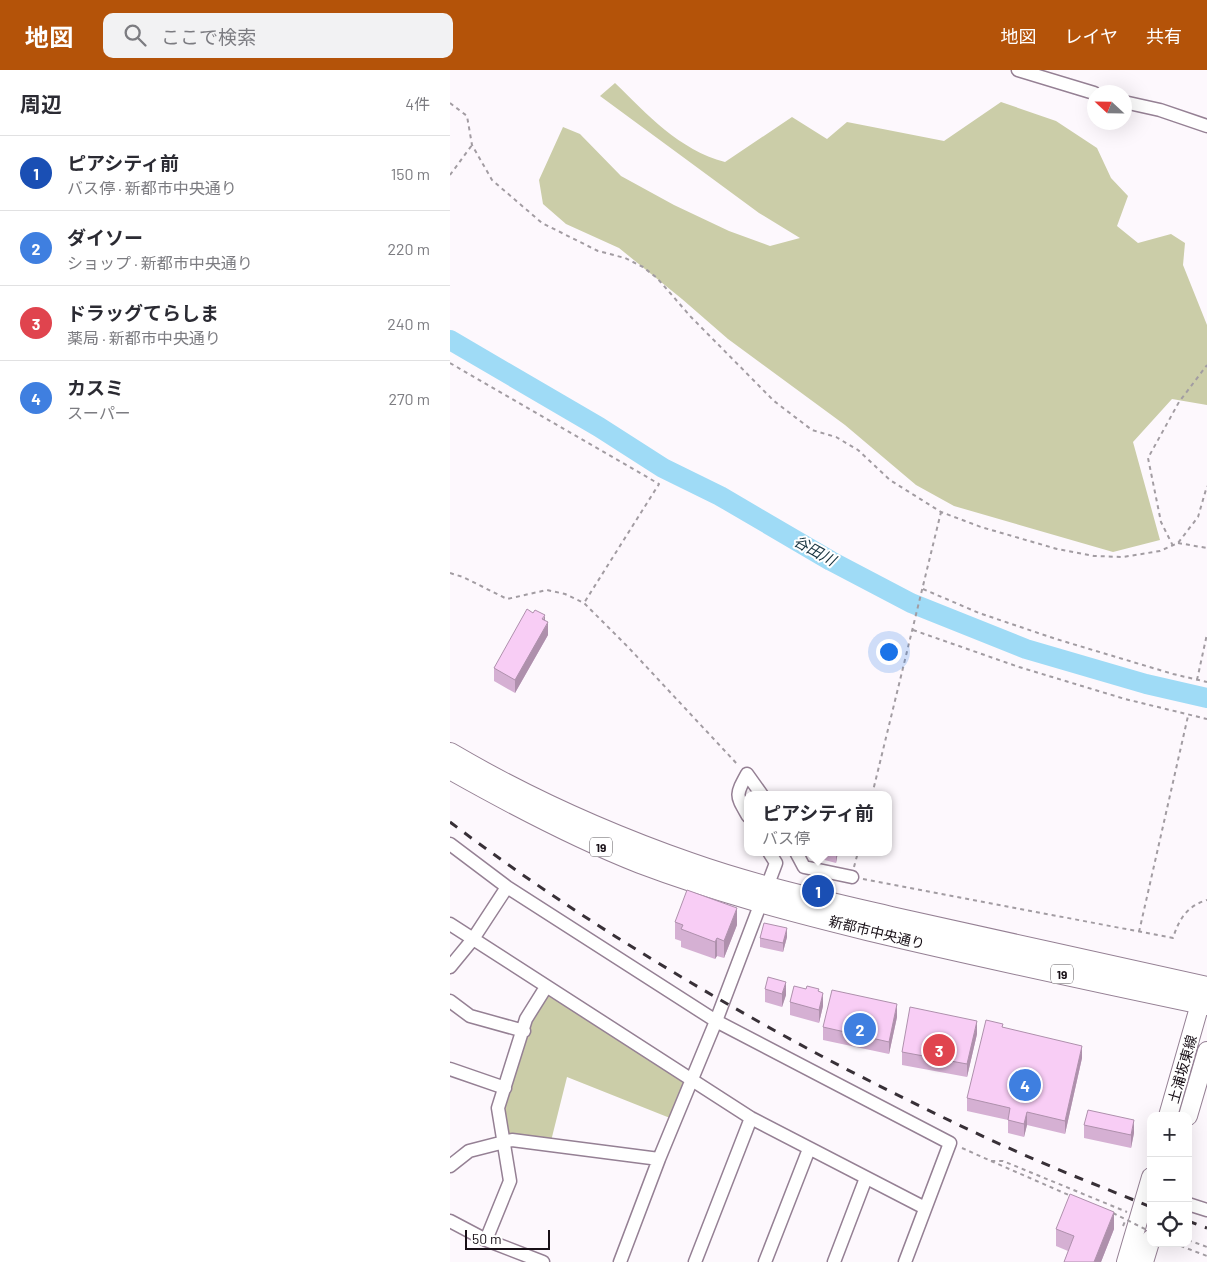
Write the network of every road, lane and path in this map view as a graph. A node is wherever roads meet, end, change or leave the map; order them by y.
1 (1018, 70) edge
2 (1087, 90) edge
3 (450, 103) edge
4 (1132, 104) edge
5 (1207, 126) edge
6 (472, 145) junction
7 (450, 176) edge
8 (450, 363) edge
9 (1207, 365) edge
10 (1207, 486) edge
11 (941, 512) junction
12 (1178, 543) junction
13 (1173, 546) junction
14 (1207, 548) edge
15 (450, 574) edge
16 (922, 591) junction
17 (584, 604) junction
18 (913, 628) junction
19 (1207, 634) edge
20 (1197, 680) junction
21 (1207, 682) edge
22 (1188, 716) junction
23 (1207, 719) edge
24 (450, 753) edge
25 (450, 769) edge
26 (747, 774) junction
27 (759, 791) edge
28 (873, 791) edge
29 (744, 809) edge
30 (450, 844) edge
31 (772, 856) edge
32 (798, 856) edge
33 (852, 877) joint
34 (507, 887) junction
35 (764, 895) junction
36 (1207, 900) edge
37 (450, 924) edge
38 (1139, 932) junction
39 (473, 939) junction
40 (450, 967) edge
41 (546, 987) junction
42 (1205, 998) edge
43 (450, 1002) edge
44 (716, 1021) junction
45 (524, 1031) junction
46 (1207, 1050) edge
47 (450, 1069) edge
48 (692, 1079) junction
49 (505, 1088) junction
50 (1169, 1112) edge
51 (1189, 1112) edge
52 (751, 1118) junction
53 (502, 1142) junction
54 (950, 1144) junction
55 (808, 1148) junction
56 (659, 1159) junction
57 (990, 1160) junction
58 (450, 1166) edge
59 (866, 1178) junction
60 (1147, 1191) edge
61 (1073, 1196) edge
62 (1192, 1205) edge
63 (925, 1208) junction
64 (1207, 1210) edge
65 (1108, 1212) edge
66 (1127, 1212) dead end
67 (1126, 1219) junction
68 (450, 1221) edge
69 (1123, 1226) dead end
70 (1147, 1230) edge
71 (486, 1240) junction
72 (1192, 1241) edge
73 (1149, 1247) edge
74 (1183, 1247) edge
75 (1207, 1247) edge
76 (1207, 1256) edge
77 (543, 1262) edge
78 (620, 1262) edge
79 (695, 1262) edge
80 (765, 1262) edge
81 (834, 1262) edge
82 (905, 1262) edge
83 (1126, 1262) edge
84 (1144, 1262) edge

1 - 2 street
3 - 6 path
4 - 5 street
6 - 7 path
6 - 11 path
8 - 17 path
9 - 13 path
10 - 12 path
11 - 13 path
11 - 16 path
12 - 13 path
12 - 14 path
15 - 17 path
16 - 18 path
16 - 20 path
17 - 26 path
18 - 22 path
18 - 28 path
19 - 20 path
20 - 21 path
22 - 23 path
22 - 38 path
24 - 35 main road, 新都市中央通り / 19
25 - 35 main road, 新都市中央通り / 19
26 - 27 street
26 - 29 street
30 - 34 street
31 - 35 street
32 - 33 street
33 - 38 path
34 - 39 street
34 - 44 street
35 - 42 main road, 新都市中央通り / 19
35 - 44 street
36 - 38 path
37 - 39 street
39 - 40 street
39 - 41 street
41 - 45 street
41 - 48 street
42 - 50 main road, 土浦坂東線
43 - 45 street
44 - 48 street
44 - 54 street
45 - 49 street
46 - 51 main road, 土浦坂東線
47 - 49 street
48 - 52 street
48 - 56 street
49 - 53 street
52 - 55 street
52 - 79 street
53 - 56 street
53 - 58 street
53 - 71 street
54 - 57 path
54 - 63 street
55 - 59 street
55 - 80 street
56 - 78 street
57 - 61 path, bridge
57 - 66 path
59 - 63 street
59 - 81 street
60 - 83 main road
62 - 64 street
63 - 82 street
65 - 67 path, bridge
67 - 69 path, bridge
67 - 70 path, bridge
68 - 71 street
71 - 77 street
72 - 75 path
73 - 84 main road
74 - 76 path

